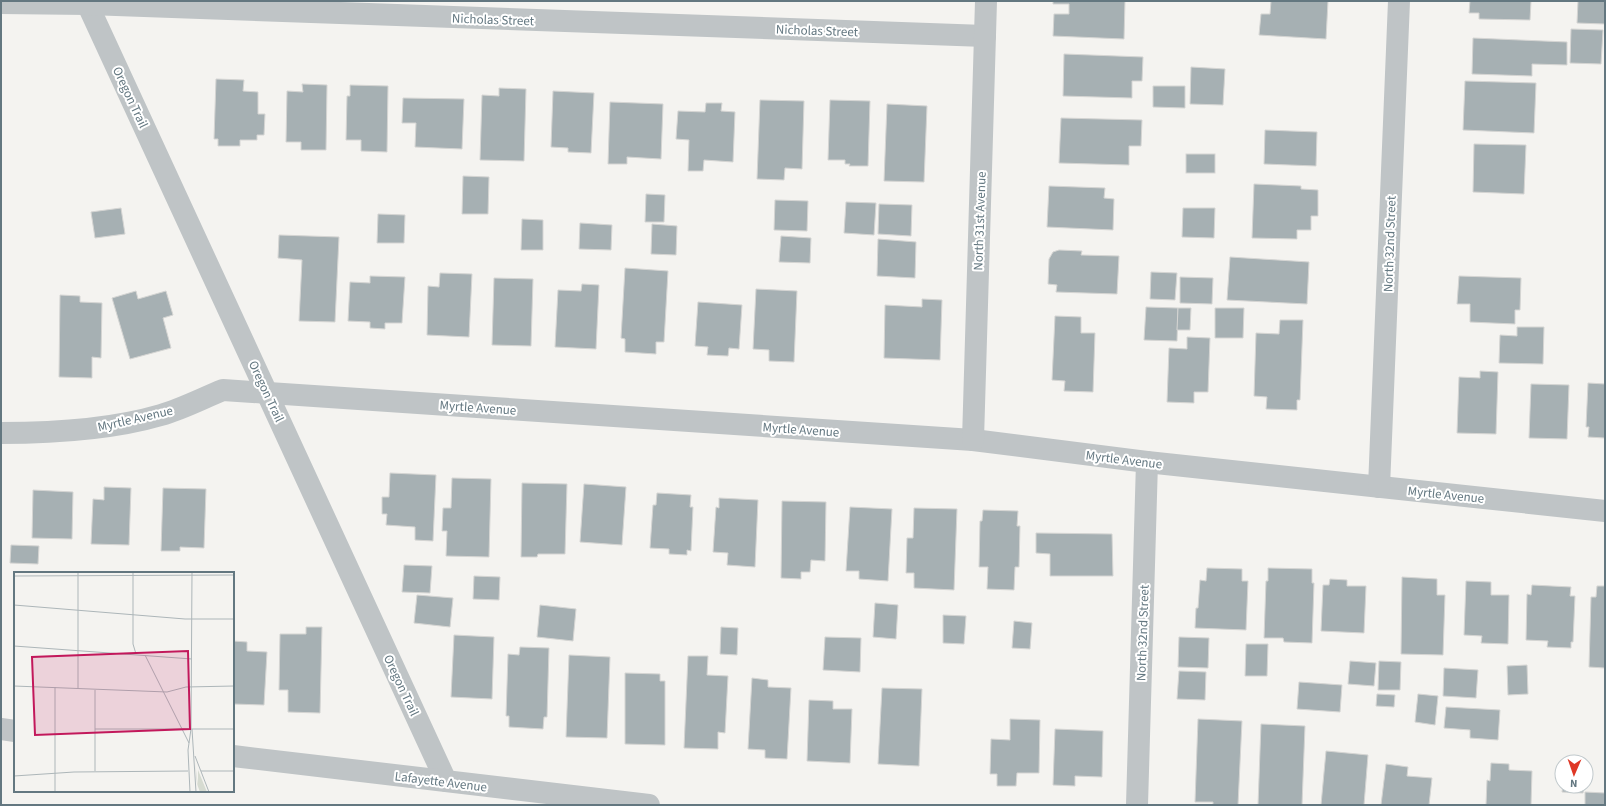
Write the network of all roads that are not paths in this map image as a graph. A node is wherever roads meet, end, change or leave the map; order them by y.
1 (986, 1) edge
2 (1399, 1) edge
3 (1, 3) edge
4 (87, 3) edge
5 (985, 36) junction
6 (268, 393) junction
7 (1, 434) edge
8 (973, 440) junction
9 (1147, 462) junction
10 (1379, 487) junction
11 (1605, 511) edge
12 (1, 729) edge
13 (14, 731) edge
14 (234, 756) edge
15 (446, 781) junction
16 (535, 798) edge
17 (649, 805) edge
18 (1137, 805) edge

1 - 5 street, North 31st Avenue
2 - 10 street, North 32nd Street
3 - 4 street, Nicholas Street
4 - 5 street, Nicholas Street
4 - 6 street, Oregon Trail
5 - 8 street, North 31st Avenue
6 - 7 street, Myrtle Avenue
6 - 8 street, Myrtle Avenue
6 - 15 street, Oregon Trail
8 - 9 street, Myrtle Avenue
9 - 10 street, Myrtle Avenue
9 - 18 street, North 32nd Street
10 - 11 street, Myrtle Avenue
12 - 13 street
14 - 15 street, Lafayette Avenue
15 - 16 street, Lafayette Avenue
16 - 17 street, Lafayette Avenue

